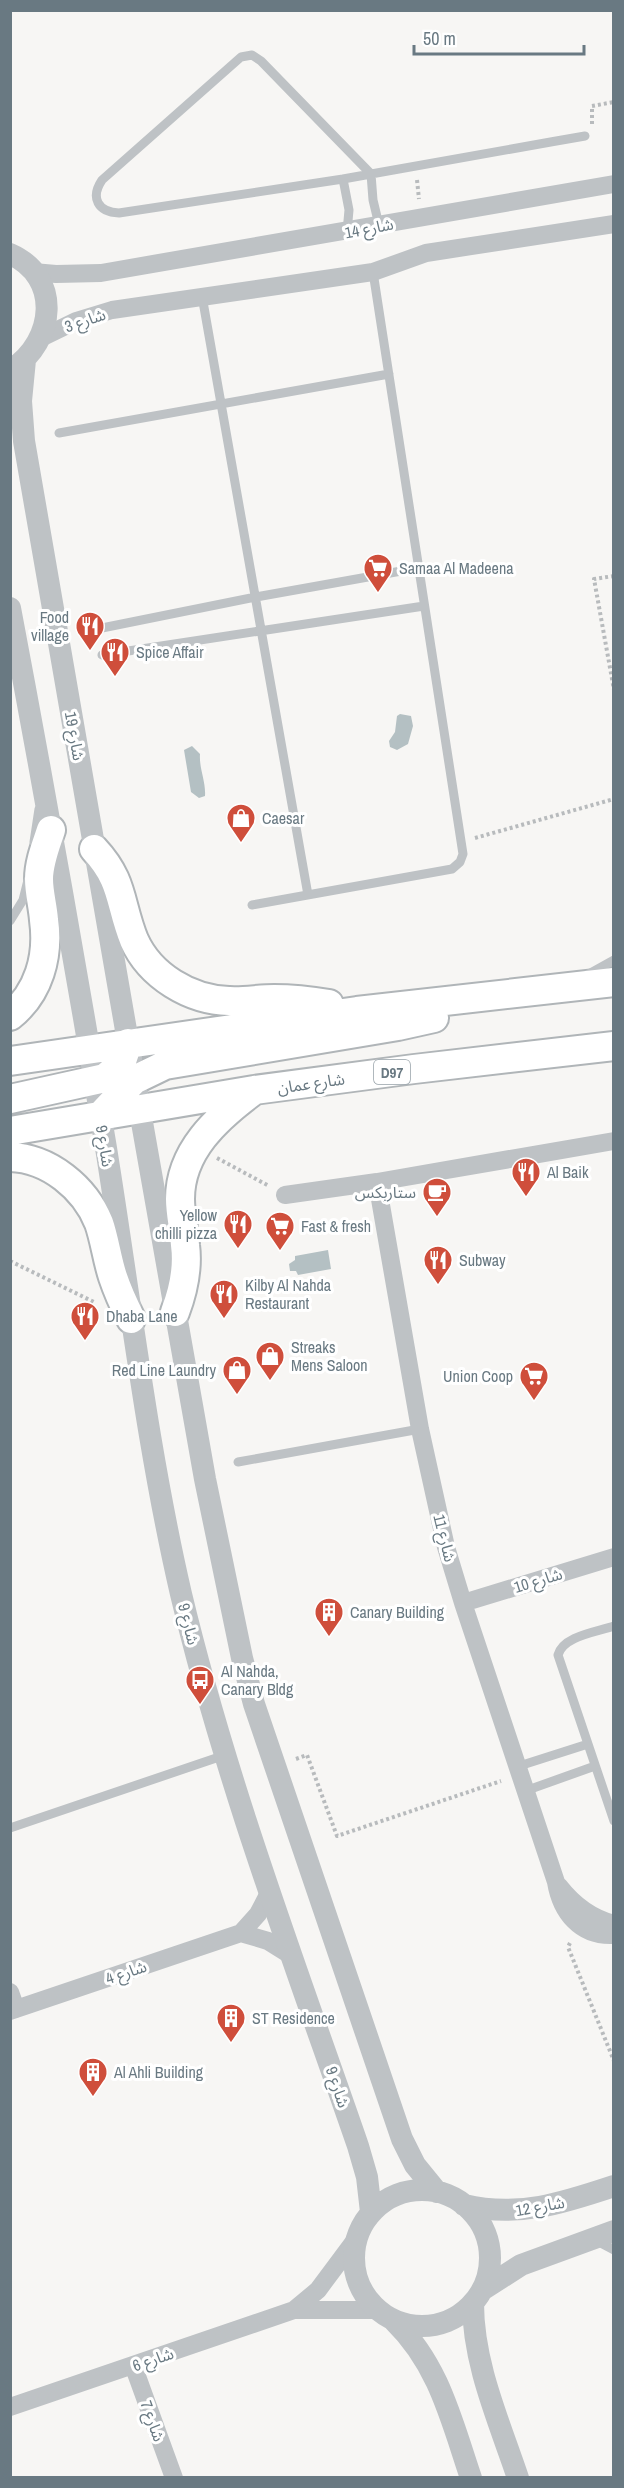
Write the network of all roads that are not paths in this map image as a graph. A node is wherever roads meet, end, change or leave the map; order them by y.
1 (585, 136) road end
2 (371, 174) junction
3 (343, 178) junction
4 (614, 184) edge
5 (614, 224) edge
6 (379, 225) junction
7 (346, 232) junction
8 (12, 253) edge
9 (33, 272) junction
10 (373, 272) junction
11 (202, 296) junction
12 (41, 338) junction
13 (18, 365) edge
14 (389, 374) junction
15 (221, 404) junction
16 (59, 433) dead end
17 (418, 568) junction
18 (256, 597) junction
19 (424, 606) junction
20 (10, 608) edge
21 (98, 629) dead end
22 (261, 631) junction
23 (102, 655) dead end
24 (43, 786) junction
25 (51, 830) junction
26 (94, 849) junction
27 (308, 895) junction
28 (252, 906) dead end
29 (10, 921) edge
30 (614, 960) edge
31 (614, 982) edge
32 (565, 987) junction
33 (495, 995) junction
34 (357, 1011) junction
35 (10, 1016) edge
36 (128, 1043) junction
37 (614, 1046) edge
38 (89, 1049) junction
39 (10, 1061) edge
40 (134, 1080) junction
41 (94, 1082) junction
42 (254, 1090) junction
43 (10, 1099) edge
44 (139, 1109) junction
45 (100, 1116) junction
46 (10, 1131) edge
47 (614, 1141) edge
48 (10, 1157) edge
49 (377, 1182) junction
50 (285, 1195) road end
51 (175, 1312) junction
52 (131, 1319) junction
53 (420, 1429) junction
54 (238, 1462) dead end
55 (614, 1557) edge
56 (462, 1604) junction
57 (614, 1626) edge
58 (588, 1744) junction
59 (225, 1755) junction
60 (595, 1766) junction
61 (520, 1777) junction
62 (614, 1821) edge
63 (10, 1828) edge
64 (556, 1882) junction
65 (270, 1891) junction
66 (614, 1924) edge
67 (241, 1934) junction
68 (614, 1935) edge
69 (292, 1956) junction
70 (10, 1992) edge
71 (13, 2010) edge
72 (614, 2186) edge
73 (437, 2192) junction
74 (464, 2205) junction
75 (371, 2212) junction
76 (603, 2235) edge
77 (356, 2239) junction
78 (614, 2250) edge
79 (478, 2297) junction
80 (294, 2310) junction
81 (385, 2316) junction
82 (133, 2366) junction
83 (10, 2407) edge
84 (174, 2478) edge
85 (471, 2478) edge
86 (518, 2478) edge

1 - 2 lane
2 - 3 lane
2 - 3 lane
2 - 6 lane
3 - 7 lane
4 - 6 street, شارع 14
5 - 10 street
6 - 7 street, شارع 14
7 - 9 street, شارع 14
8 - 9 street
9 - 12 street
10 - 11 street
10 - 14 lane
11 - 12 street, شارع 3
11 - 15 lane
12 - 13 street
13 - 26 street, شارع 19
14 - 15 lane
14 - 17 lane
15 - 16 lane
15 - 18 lane
17 - 18 lane
17 - 19 lane
18 - 21 lane
18 - 22 lane
19 - 22 lane
19 - 27 lane
20 - 24 street
22 - 23 lane
22 - 27 lane
24 - 25 street
24 - 29 lane
25 - 35 main road
25 - 38 street, شارع 9
26 - 34 main road
26 - 36 street, شارع 19
27 - 28 lane
30 - 32 lane
31 - 32 main road
32 - 33 main road
33 - 34 main road
33 - 40 main road
34 - 36 main road
36 - 38 main road
36 - 40 street
36 - 41 main road
37 - 42 main road, شارع عمان / D97
38 - 39 main road
38 - 41 street, شارع 9
40 - 44 street
40 - 45 main road
41 - 43 main road
41 - 45 street, شارع 9
42 - 44 main road, شارع عمان / D97
42 - 51 main road
44 - 45 main road, شارع عمان / D97
44 - 51 street
45 - 46 main road, شارع عمان / D97
45 - 52 street, شارع 9
47 - 49 street
48 - 52 main road
49 - 50 street
49 - 53 street, شارع 11
51 - 73 street
52 - 59 street, شارع 9
53 - 54 lane
53 - 56 street, شارع 11
55 - 56 street, شارع 10
56 - 61 street, شارع 11
57 - 58 lane
58 - 60 lane
58 - 61 lane
59 - 63 lane
59 - 65 street, شارع 9
60 - 61 lane
60 - 62 lane
61 - 64 street, شارع 11
64 - 66 street, شارع 11
64 - 68 street, شارع 11
65 - 67 street
65 - 69 street, شارع 9
67 - 69 street
67 - 71 street, شارع 4
69 - 75 street, شارع 9
70 - 71 street
72 - 74 street, شارع 12
73 - 74 street
73 - 75 street
74 - 79 street
75 - 77 street
76 - 78 lane
76 - 79 street
77 - 80 street, شارع 6
77 - 81 street
79 - 81 street
79 - 86 street
80 - 81 street, شارع 6
80 - 82 street, شارع 6
81 - 85 street
82 - 83 street, شارع 6
82 - 84 street, شارع 7

